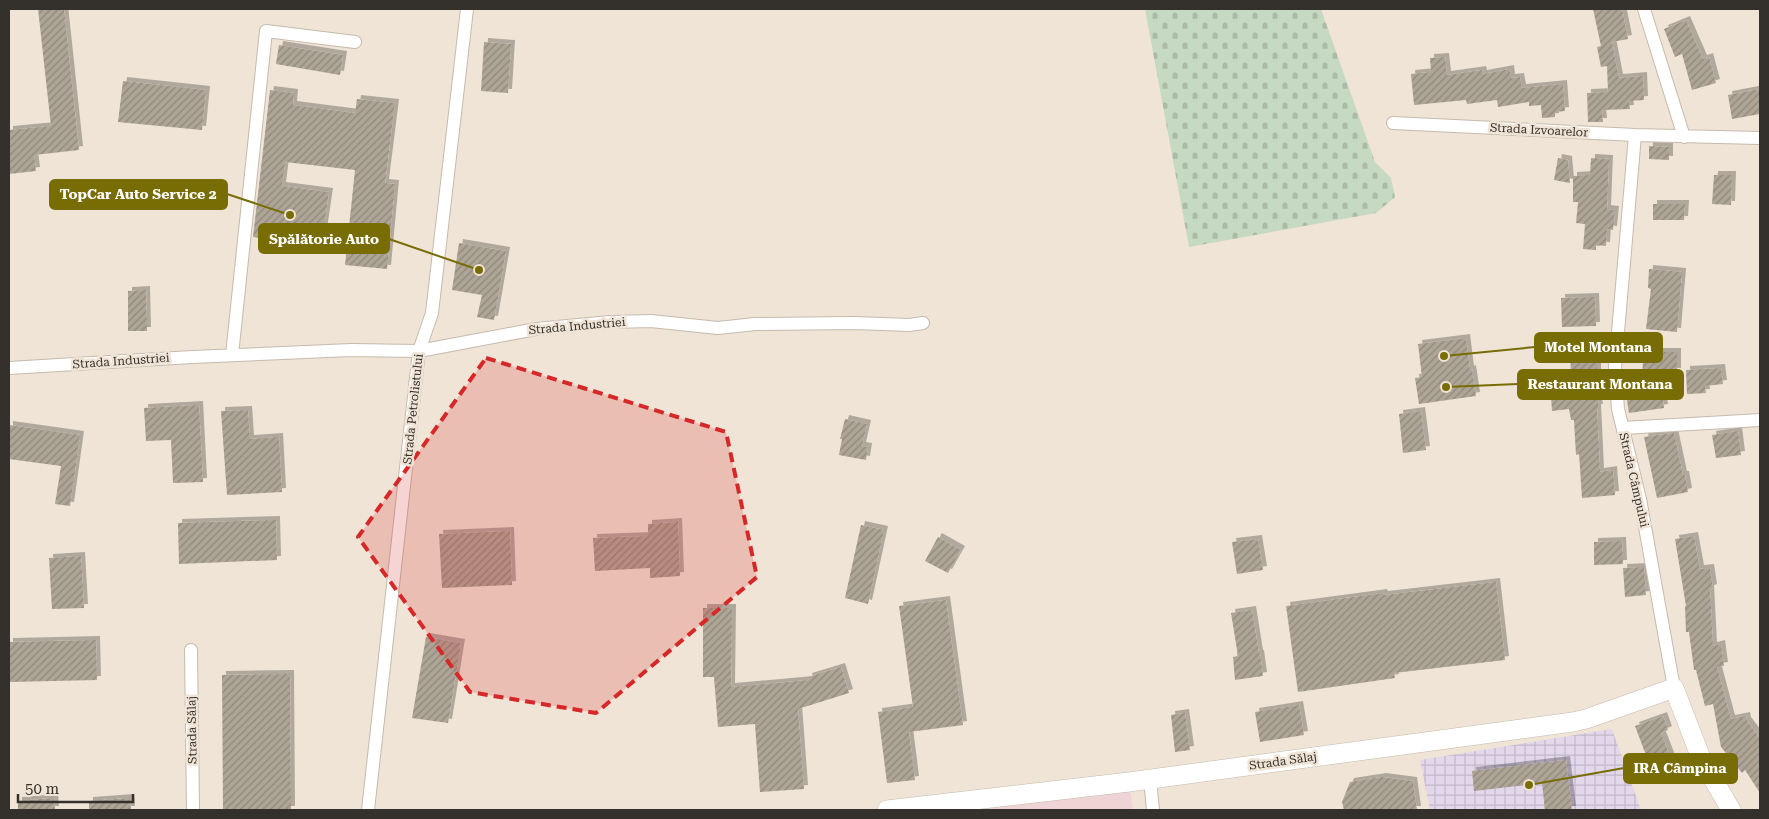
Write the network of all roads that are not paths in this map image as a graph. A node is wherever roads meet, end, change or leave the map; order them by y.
1 (467, 9) edge
2 (1644, 9) edge
3 (355, 42) dead end
4 (1393, 123) dead end
5 (1635, 135) junction
6 (1684, 137) junction
7 (1760, 138) edge
8 (923, 322) dead end
9 (419, 351) junction
10 (232, 355) junction
11 (9, 368) edge
12 (1760, 420) edge
13 (1623, 428) junction
14 (191, 650) dead end
15 (1674, 688) junction
16 (1150, 779) junction
17 (193, 810) edge
18 (368, 810) edge
19 (887, 810) edge
20 (1153, 810) edge
21 (1731, 810) edge

1 - 9 street, Strada Petrolistului
2 - 6 street
3 - 10 street
4 - 5 street, Strada Izvoarelor
5 - 6 street, Strada Izvoarelor
5 - 13 street, Strada Câmpului
6 - 7 street, Strada Izvoarelor
8 - 9 street, Strada Industriei
9 - 10 street, Strada Industriei
9 - 18 street, Strada Petrolistului
10 - 11 street, Strada Industriei
12 - 13 street
13 - 15 street, Strada Câmpului
14 - 17 street, Strada Sălaj
15 - 16 street, Strada Sălaj
15 - 21 street, Strada Câmpului
16 - 19 street, Strada Sălaj
16 - 20 street

